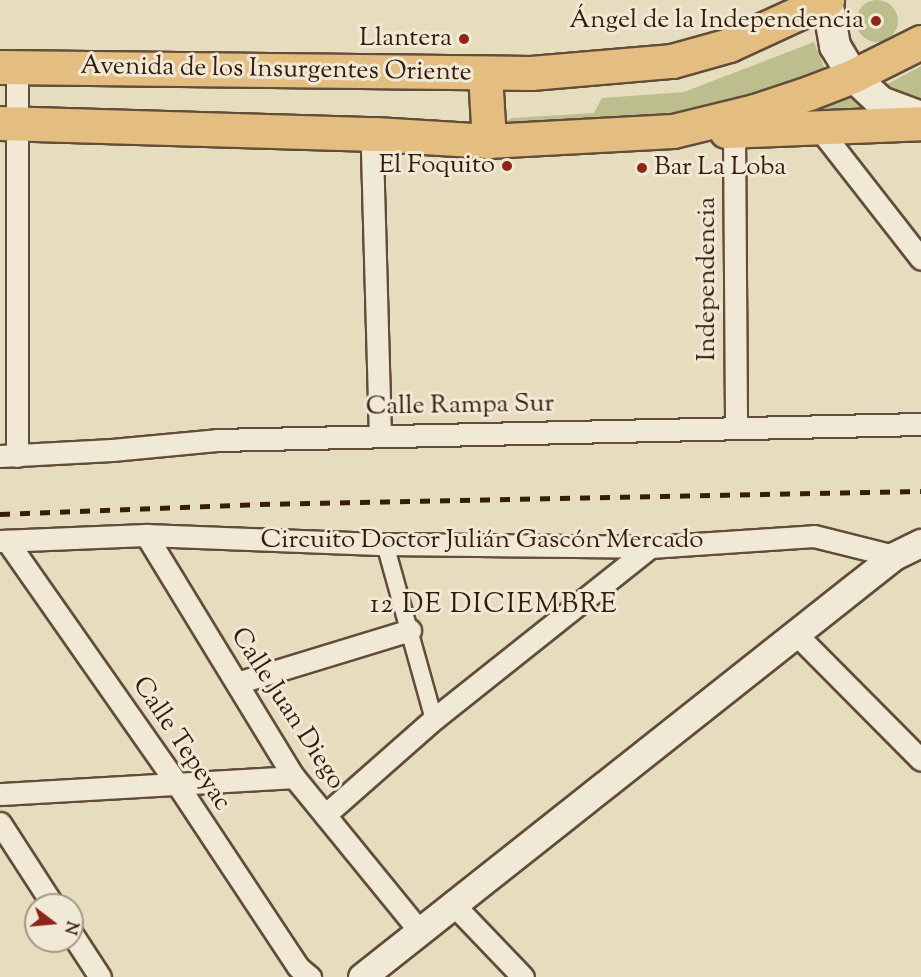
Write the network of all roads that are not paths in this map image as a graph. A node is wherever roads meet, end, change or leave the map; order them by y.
1 (827, 0) edge
2 (921, 42) edge
3 (9, 66) edge
4 (486, 74) junction
5 (853, 76) junction
6 (921, 117) edge
7 (9, 123) edge
8 (921, 123) edge
9 (818, 127) junction
10 (674, 131) junction
11 (734, 131) junction
12 (375, 134) junction
13 (489, 141) junction
14 (921, 259) edge
15 (921, 424) edge
16 (736, 428) junction
17 (380, 435) junction
18 (8, 456) edge
19 (146, 535) junction
20 (4, 541) edge
21 (921, 543) edge
22 (386, 544) junction
23 (650, 547) junction
24 (894, 556) junction
25 (410, 630) junction
26 (796, 634) junction
27 (237, 683) junction
28 (434, 719) junction
29 (921, 760) edge
30 (294, 777) junction
31 (177, 784) junction
32 (0, 794) edge
33 (325, 815) junction
34 (0, 823) edge
35 (45, 893) edge
36 (453, 904) junction
37 (419, 930) junction
38 (84, 952) edge
39 (100, 977) edge
40 (310, 977) edge
41 (362, 977) edge
42 (523, 977) edge

1 - 4 highway, Avenida de los Insurgentes Oriente
1 - 5 main road
2 - 5 highway
3 - 4 highway, Avenida de los Insurgentes Oriente
3 - 7 street
4 - 13 highway
5 - 6 main road
5 - 10 highway
7 - 12 highway
7 - 18 street
8 - 9 highway
9 - 11 highway
9 - 14 street
10 - 11 highway
10 - 13 highway
11 - 16 street, Independencia
12 - 13 highway
12 - 17 street
15 - 16 street, Calle Rampa Sur
16 - 17 street, Calle Rampa Sur
17 - 18 street, Calle Rampa Sur
19 - 20 street, Circuito Doctor Julián Gascón Mercado
19 - 22 street, Circuito Doctor Julián Gascón Mercado
19 - 27 street, Calle Juan Diego
20 - 31 street, Calle Tepeyac
21 - 24 street
22 - 23 street, Circuito Doctor Julián Gascón Mercado
22 - 25 street
23 - 24 street, Circuito Doctor Julián Gascón Mercado
23 - 28 street
24 - 26 street
25 - 27 street
25 - 28 street
26 - 29 street
26 - 36 street
27 - 30 street, Calle Juan Diego
28 - 33 street
30 - 31 street
30 - 33 street, Calle Juan Diego
31 - 32 street
31 - 40 street, Calle Tepeyac
33 - 37 street, Calle Juan Diego
34 - 35 street
36 - 37 street
36 - 42 street
37 - 41 street
38 - 39 street

